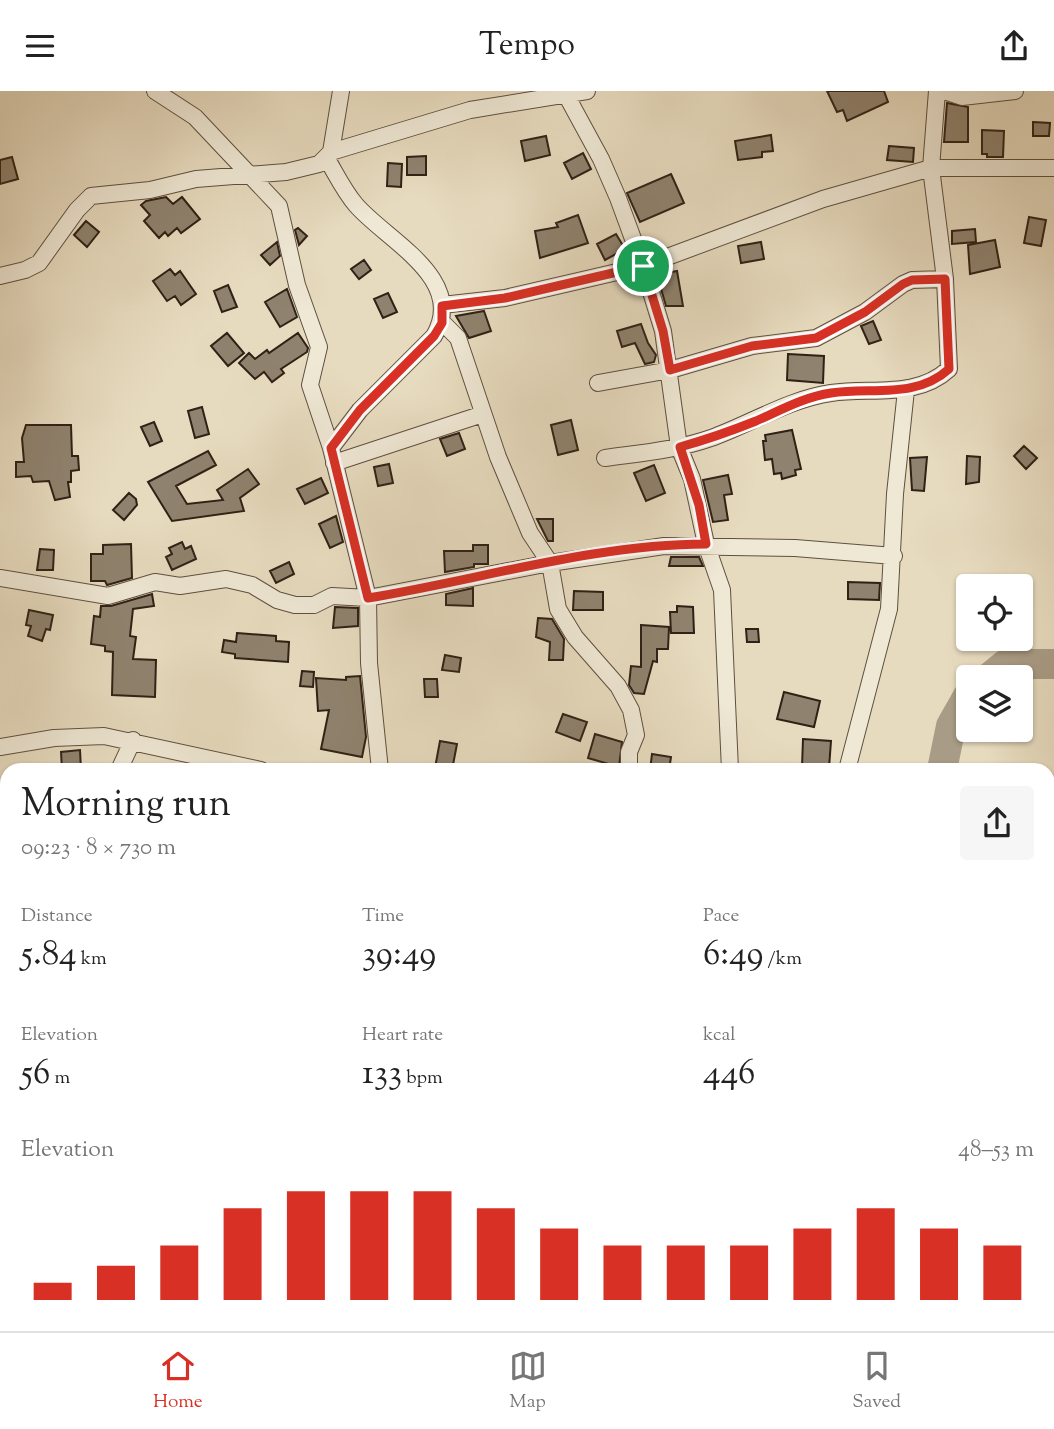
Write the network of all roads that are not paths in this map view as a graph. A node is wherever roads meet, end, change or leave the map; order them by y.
1 (155, 91) edge
2 (341, 91) edge
3 (587, 91) edge
4 (937, 91) edge
5 (944, 91) edge
6 (1015, 91) edge
7 (565, 94) edge
8 (329, 155) junction
9 (931, 168) junction
10 (1054, 168) edge
11 (251, 176) junction
12 (643, 266) junction
13 (0, 276) edge
14 (945, 279) junction
15 (442, 306) junction
16 (442, 323) junction
17 (670, 370) junction
18 (598, 383) dead end
19 (906, 390) junction
20 (482, 414) junction
21 (680, 447) junction
22 (332, 456) junction
23 (605, 458) dead end
24 (706, 544) junction
25 (894, 556) junction
26 (550, 563) junction
27 (0, 578) edge
28 (368, 598) junction
29 (133, 740) junction
30 (0, 747) edge
31 (122, 763) edge
32 (231, 763) edge
33 (379, 763) edge
34 (629, 763) edge
35 (730, 763) edge
36 (849, 763) edge

1 - 11 street
2 - 8 street
3 - 7 street
4 - 9 street
5 - 6 street
7 - 8 street
7 - 12 street
8 - 11 street
8 - 15 street
9 - 10 street
9 - 12 street
9 - 14 street
11 - 13 street
11 - 22 street
12 - 15 street
12 - 17 street
14 - 17 street
14 - 19 street
15 - 16 street
16 - 20 street
16 - 22 street
17 - 18 street
17 - 21 street
19 - 21 street
19 - 25 street
20 - 22 street
20 - 26 street
21 - 23 street
21 - 24 street
22 - 28 street
24 - 25 street
24 - 26 street
24 - 35 street
25 - 36 street
26 - 28 street
26 - 34 street
27 - 28 street
28 - 33 street
29 - 30 street
29 - 31 street
29 - 32 street

